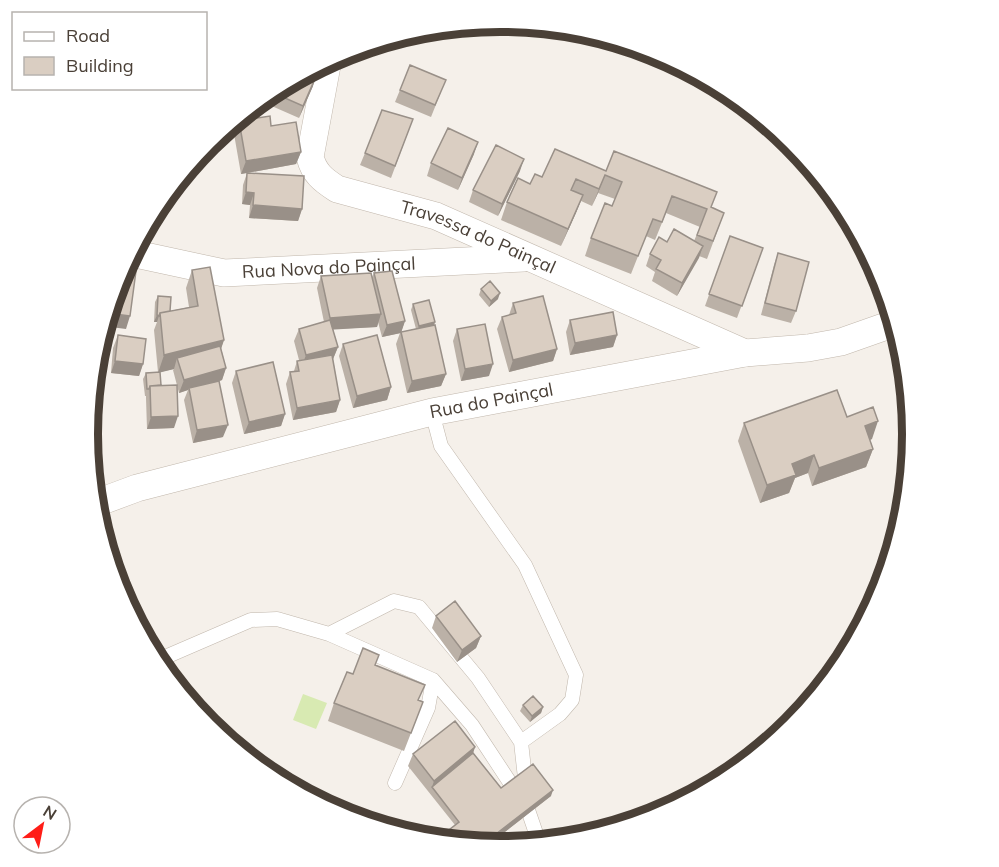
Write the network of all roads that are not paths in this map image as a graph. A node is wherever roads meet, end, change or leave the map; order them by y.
1 (326, 71) edge
2 (143, 248) edge
3 (528, 258) junction
4 (887, 326) edge
5 (745, 353) junction
6 (432, 412) junction
7 (103, 501) edge
8 (329, 634) junction
9 (165, 657) edge
10 (434, 680) junction
11 (521, 742) junction
12 (395, 783) dead end
13 (528, 810) junction
14 (536, 834) edge

1 - 3 street, Travessa do Painçal
2 - 3 street, Rua Nova do Painçal
3 - 5 street, Travessa do Painçal
4 - 5 street, Rua do Painçal
5 - 6 street, Rua do Painçal
6 - 7 street, Rua do Painçal
6 - 11 lane
8 - 9 lane
8 - 10 lane
8 - 11 lane
10 - 12 lane
10 - 13 lane
11 - 13 lane
13 - 14 lane

